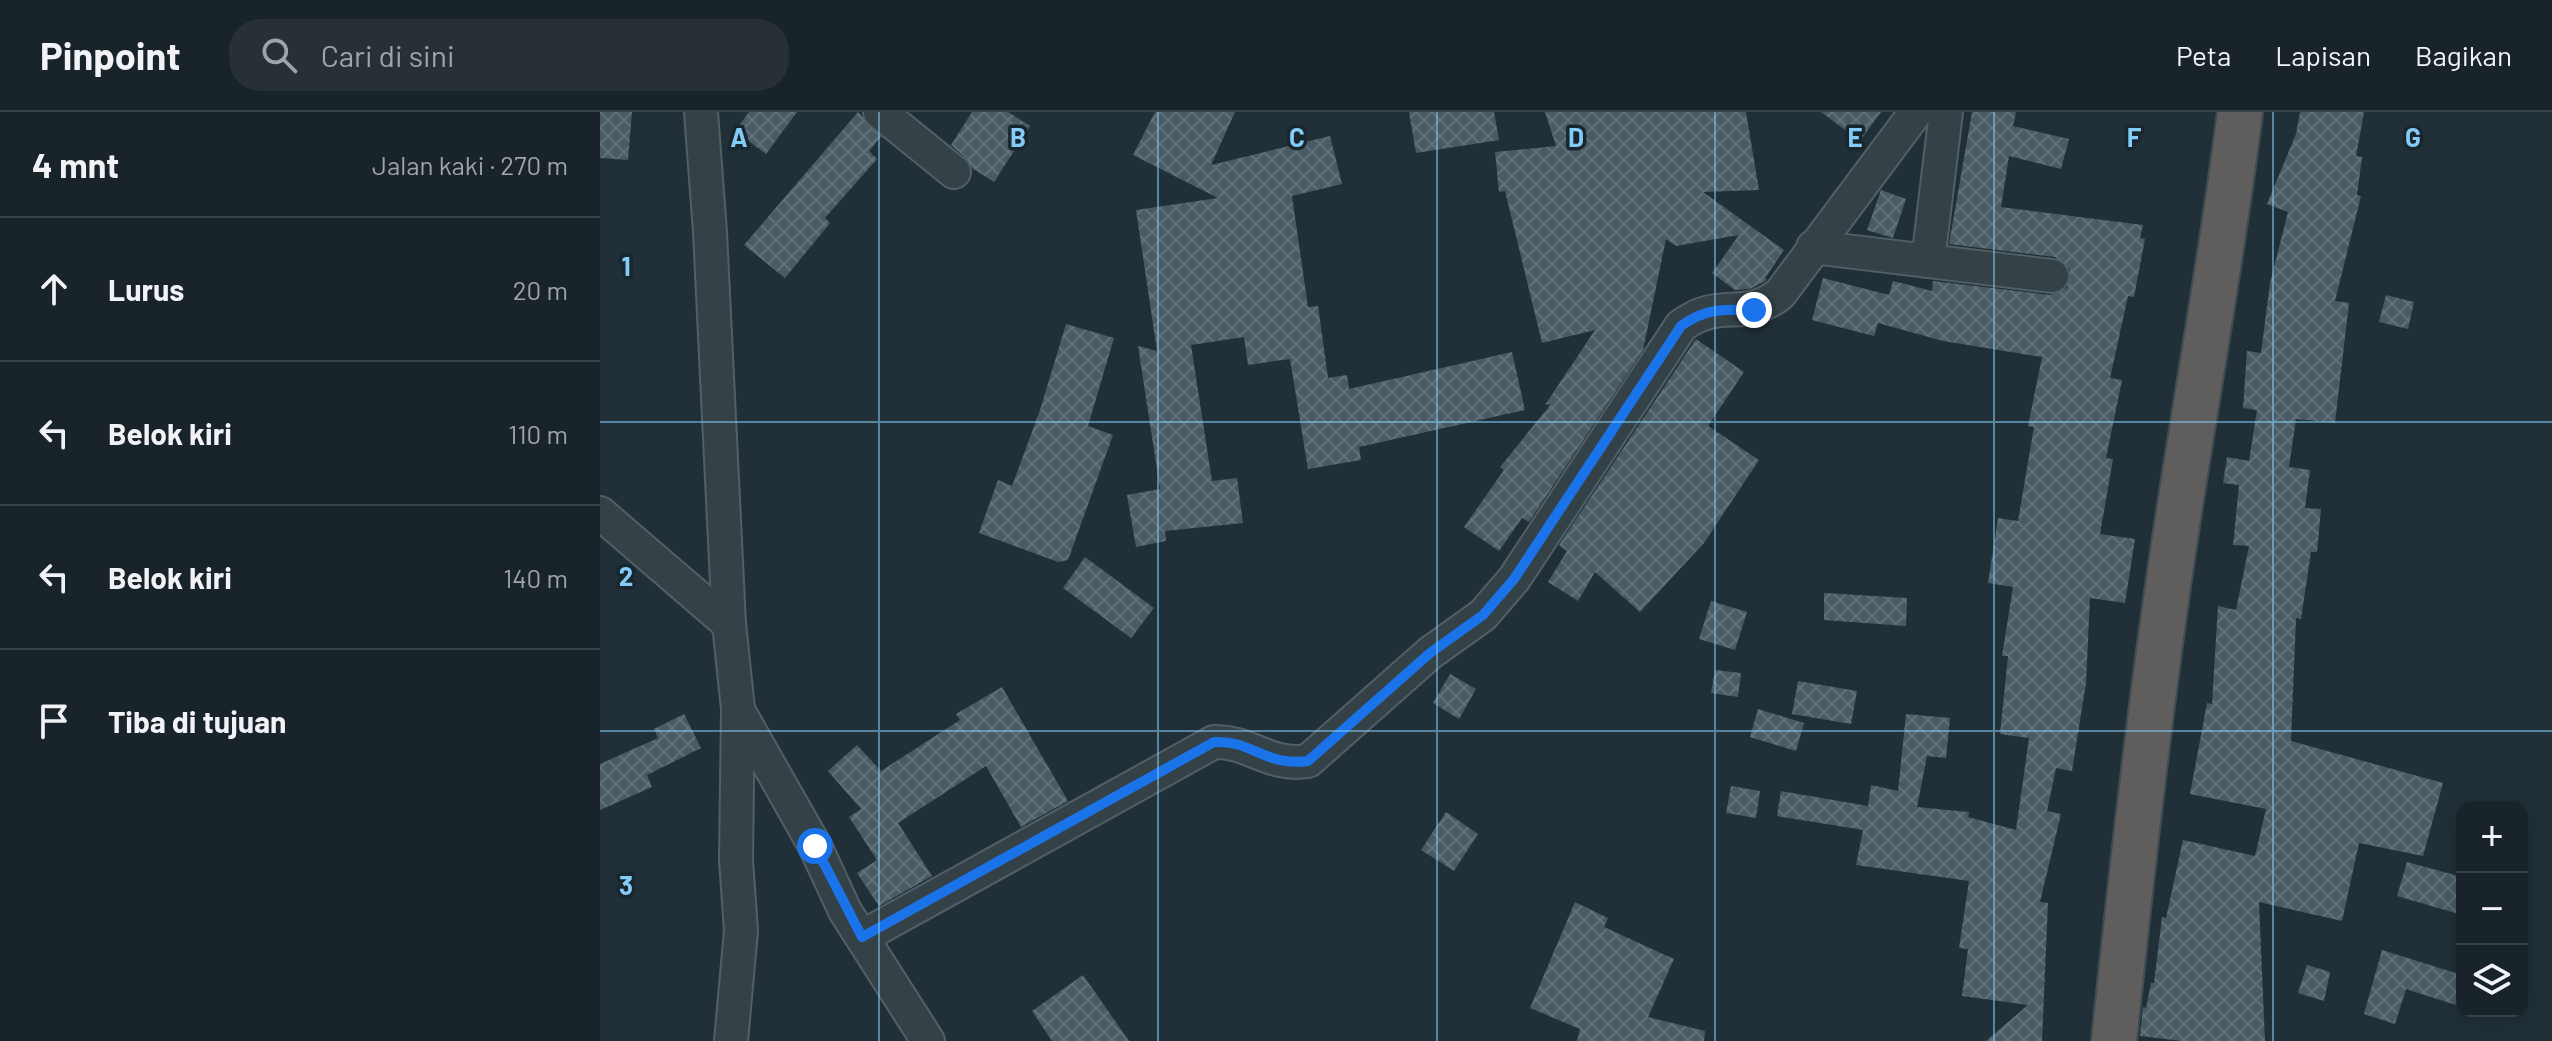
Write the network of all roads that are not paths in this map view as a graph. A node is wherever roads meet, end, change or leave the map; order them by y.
1 (701, 112) edge
2 (880, 112) edge
3 (1916, 112) edge
4 (1946, 112) edge
5 (2240, 112) edge
6 (954, 172) dead end
7 (1813, 247) junction
8 (1928, 261) junction
9 (2052, 276) dead end
10 (600, 513) edge
11 (729, 624) junction
12 (738, 709) junction
13 (862, 937) junction
14 (731, 1041) edge
15 (928, 1041) edge
16 (2114, 1041) edge

1 - 11 street
2 - 6 street
3 - 7 street
4 - 8 street
5 - 16 highway
7 - 8 street
7 - 13 street
8 - 9 street
10 - 11 street
11 - 12 street
12 - 13 street
12 - 14 street
13 - 15 street

